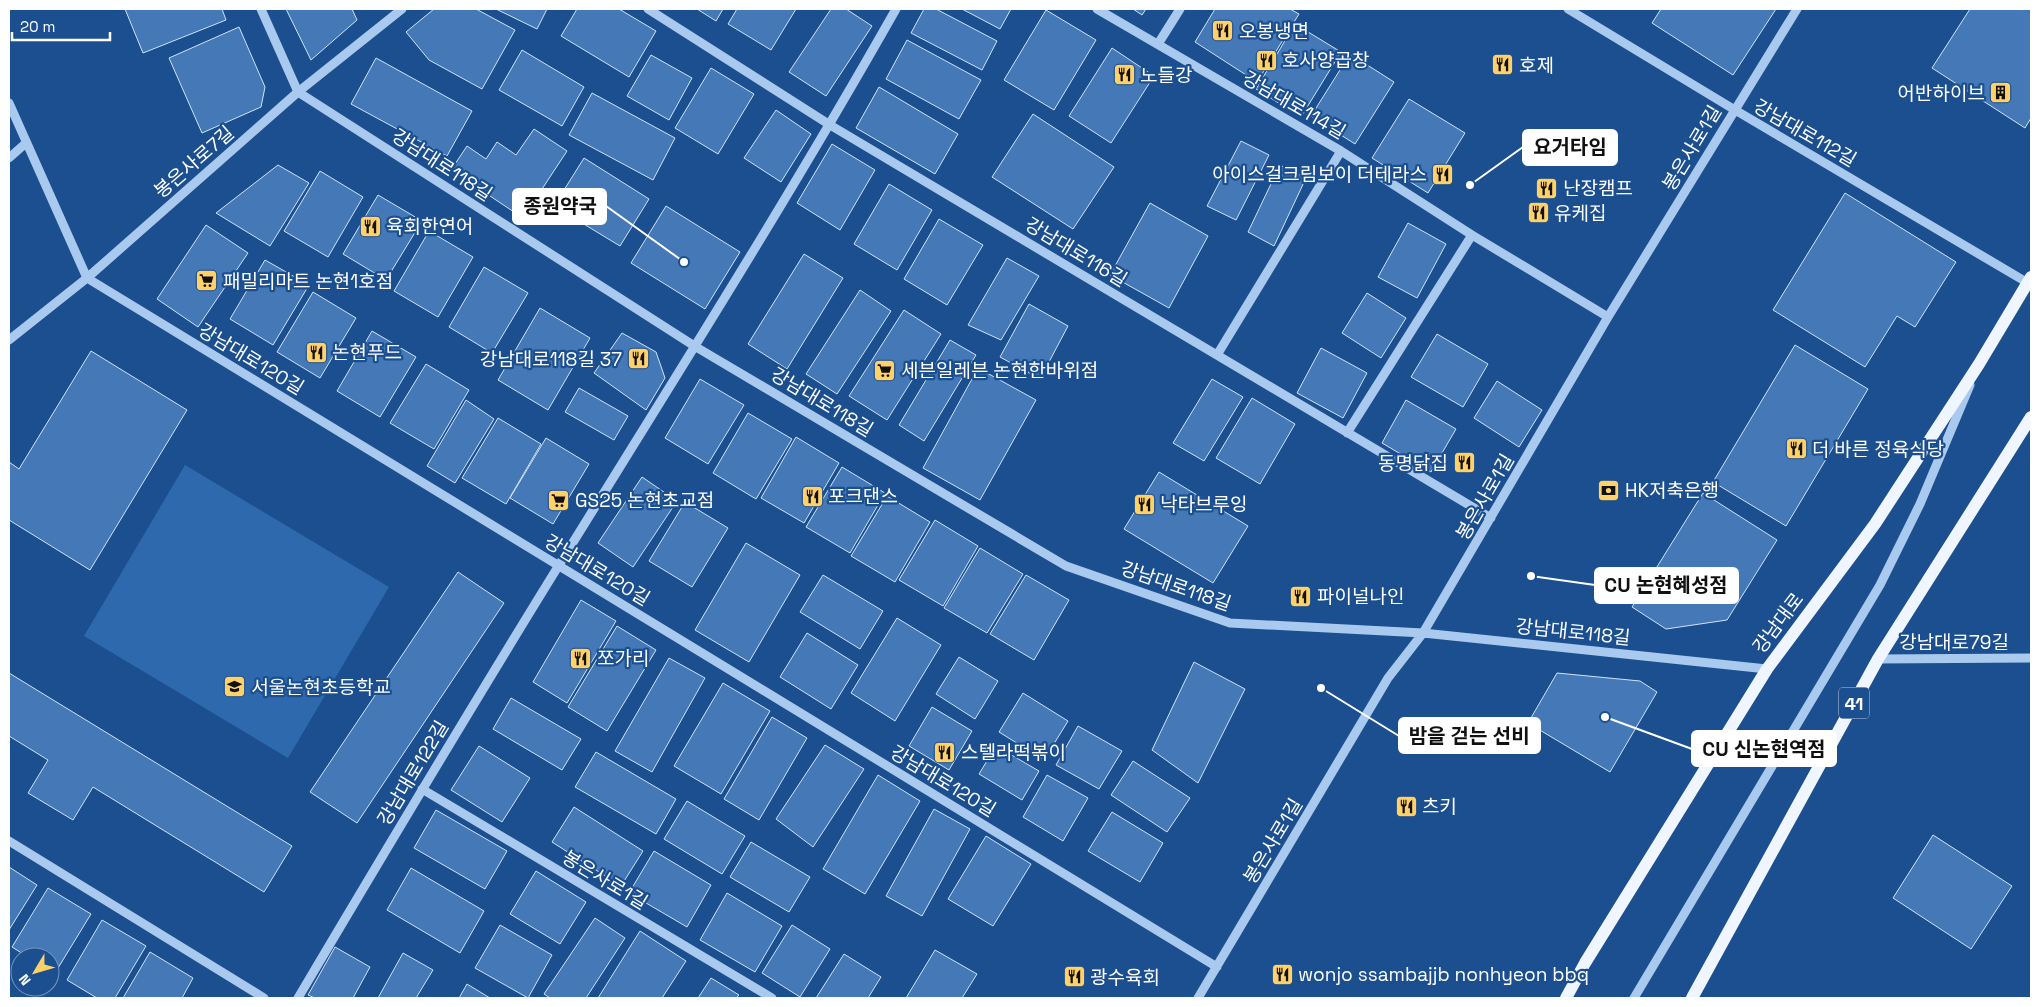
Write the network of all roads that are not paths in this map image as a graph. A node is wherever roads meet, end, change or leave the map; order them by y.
1 (261, 9) edge
2 (402, 9) edge
3 (648, 9) edge
4 (896, 9) edge
5 (1097, 9) edge
6 (1180, 9) edge
7 (1568, 9) edge
8 (1797, 9) edge
9 (1158, 44) junction
10 (298, 92) junction
11 (9, 103) edge
12 (1734, 110) junction
13 (830, 125) junction
14 (26, 143) junction
15 (1342, 151) junction
16 (9, 158) edge
17 (1472, 235) junction
18 (87, 278) junction
19 (2030, 280) edge
20 (1608, 317) junction
21 (9, 340) edge
22 (696, 347) junction
23 (1217, 355) junction
24 (1979, 364) junction
25 (2031, 417) edge
26 (1347, 433) junction
27 (1491, 518) junction
28 (559, 565) junction
29 (1423, 633) junction
30 (2031, 658) edge
31 (1878, 659) junction
32 (1767, 668) junction
33 (422, 790) junction
34 (9, 841) edge
35 (1216, 967) junction
36 (264, 998) edge
37 (298, 998) edge
38 (772, 998) edge
39 (1198, 998) edge
40 (1566, 998) edge
41 (1634, 998) edge
42 (1692, 998) edge

1 - 10 street
2 - 10 street, 봉은사로7길
3 - 13 street, 강남대로116길
4 - 13 street
5 - 9 street, 강남대로114길
6 - 9 street
7 - 12 street, 강남대로112길
8 - 12 street, 봉은사로1길
9 - 15 street, 강남대로114길
10 - 18 street, 봉은사로7길
10 - 22 street, 강남대로118길
11 - 14 street
12 - 19 street, 강남대로112길
12 - 20 street, 봉은사로1길
13 - 22 street
13 - 23 street, 강남대로116길
14 - 16 street
14 - 18 street
15 - 17 street, 강남대로114길
15 - 23 street
17 - 20 street, 강남대로114길
17 - 26 street
18 - 21 street, 봉은사로7길
18 - 28 street, 강남대로120길
19 - 24 main road, 강남대로
20 - 27 street, 봉은사로1길
22 - 28 street
22 - 29 street, 강남대로118길
23 - 26 street, 강남대로116길
24 - 32 main road, 강남대로
24 - 41 street
25 - 31 main road, 41
26 - 27 street, 강남대로116길
27 - 29 street, 봉은사로1길
28 - 33 street, 강남대로122길
28 - 35 street, 강남대로120길
29 - 32 street, 강남대로118길
29 - 35 street, 봉은사로1길
30 - 31 street, 강남대로79길
31 - 42 main road, 41
32 - 40 main road, 강남대로
33 - 37 street, 강남대로122길
33 - 38 street, 봉은사로1길
34 - 36 street
35 - 39 street, 봉은사로1길

